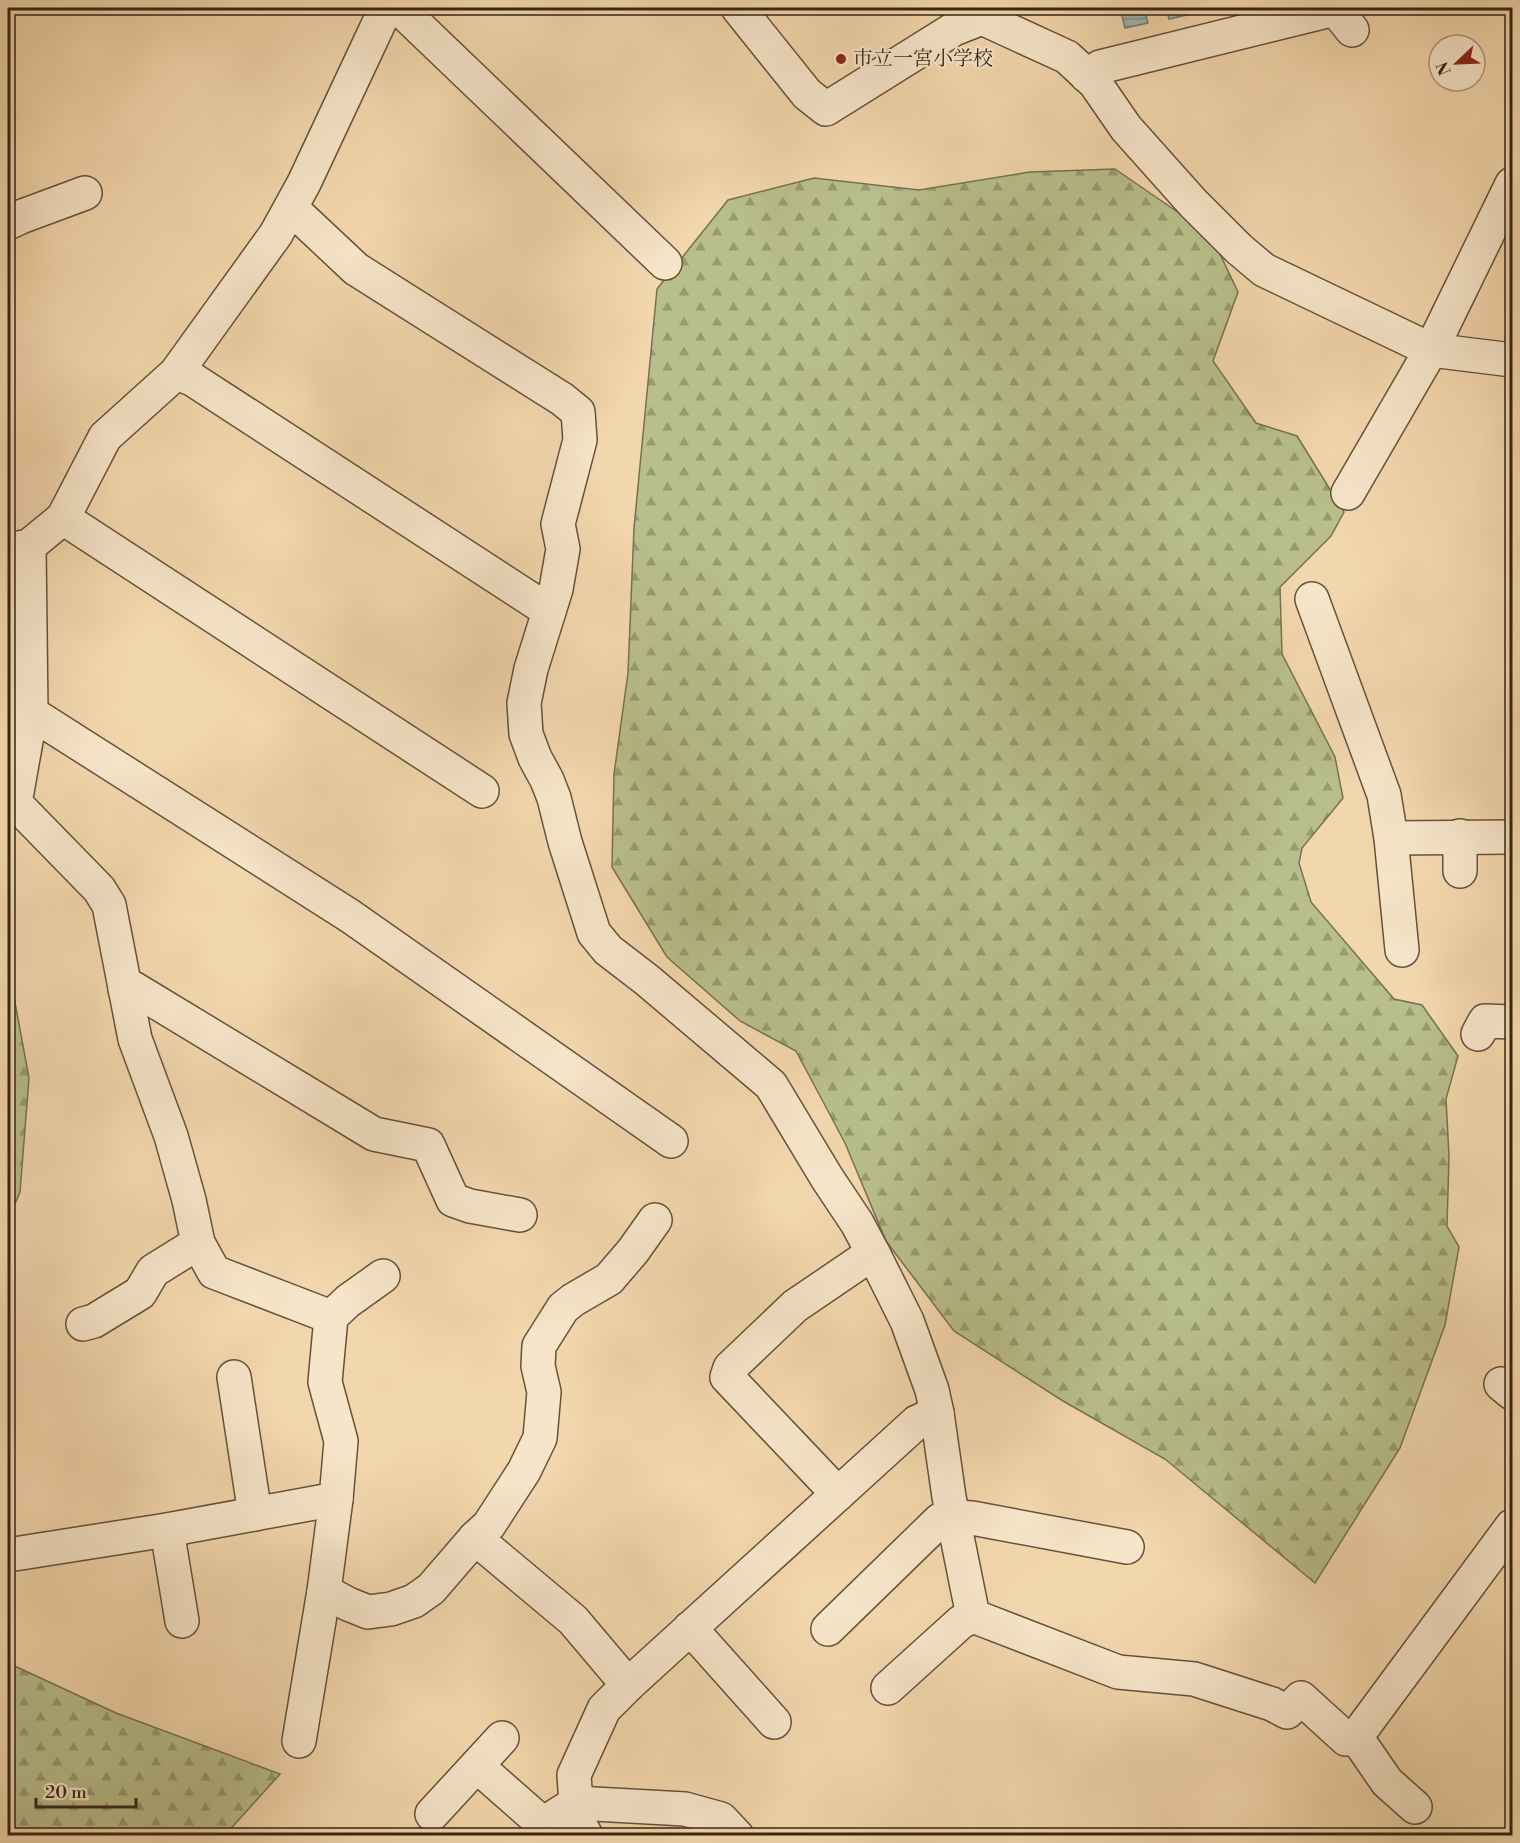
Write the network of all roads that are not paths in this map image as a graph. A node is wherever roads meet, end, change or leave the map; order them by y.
1 (386, 8) edge
2 (399, 8) edge
3 (738, 8) edge
4 (1352, 30) dead end
5 (1086, 76) junction
6 (1512, 184) edge
7 (85, 193) dead end
8 (291, 208) junction
9 (8, 223) edge
10 (665, 263) dead end
11 (1431, 350) junction
12 (1512, 360) edge
13 (176, 373) junction
14 (1348, 493) dead end
15 (63, 518) junction
16 (18, 548) edge
17 (1312, 599) dead end
18 (549, 612) junction
19 (31, 713) junction
20 (482, 791) dead end
21 (1460, 836) junction
22 (1512, 837) edge
23 (1391, 838) junction
24 (1461, 871) dead end
25 (1402, 950) dead end
26 (124, 989) junction
27 (1512, 1022) edge
28 (1478, 1034) dead end
29 (671, 1141) dead end
30 (520, 1215) dead end
31 (655, 1220) dead end
32 (198, 1243) junction
33 (873, 1253) junction
34 (382, 1276) dead end
35 (331, 1317) junction
36 (83, 1324) dead end
37 (234, 1377) dead end
38 (937, 1413) junction
39 (838, 1494) junction
40 (336, 1498) junction
41 (255, 1514) junction
42 (953, 1517) junction
43 (1512, 1526) edge
44 (167, 1530) junction
45 (475, 1538) junction
46 (1127, 1547) dead end
47 (8, 1555) edge
48 (324, 1591) junction
49 (973, 1616) junction
50 (182, 1621) dead end
51 (690, 1628) junction
52 (828, 1629) dead end
53 (628, 1685) junction
54 (888, 1689) dead end
55 (774, 1722) dead end
56 (1356, 1737) junction
57 (502, 1738) dead end
58 (299, 1741) dead end
59 (477, 1766) junction
60 (576, 1803) junction
61 (1415, 1807) dead end
62 (432, 1814) dead end
63 (586, 1836) edge
64 (737, 1836) edge

1 - 8 street
2 - 10 street
3 - 5 street
4 - 5 street
5 - 11 street
6 - 11 street
7 - 9 street
8 - 13 street
8 - 18 street
11 - 12 street
11 - 14 street
13 - 15 street
13 - 18 street
15 - 16 street
15 - 20 street
16 - 19 street
17 - 23 street
18 - 33 street
19 - 26 street
19 - 29 street
21 - 22 street
21 - 23 street
21 - 24 street
23 - 25 street
26 - 30 street
26 - 32 street
27 - 28 street
31 - 45 street
32 - 35 street
32 - 36 street
33 - 38 street
33 - 39 street
34 - 35 street
35 - 40 street
37 - 41 street
38 - 39 street
38 - 42 street
39 - 51 street
40 - 41 street
40 - 48 street
41 - 44 street
42 - 46 street
42 - 49 street
42 - 52 street
43 - 56 street
44 - 47 street
44 - 50 street
45 - 48 street
45 - 53 street
48 - 58 street
49 - 54 street
49 - 56 street
51 - 53 street
51 - 55 street
53 - 60 street
56 - 61 street
57 - 59 street
59 - 60 street
59 - 62 street
60 - 63 street
60 - 64 street

